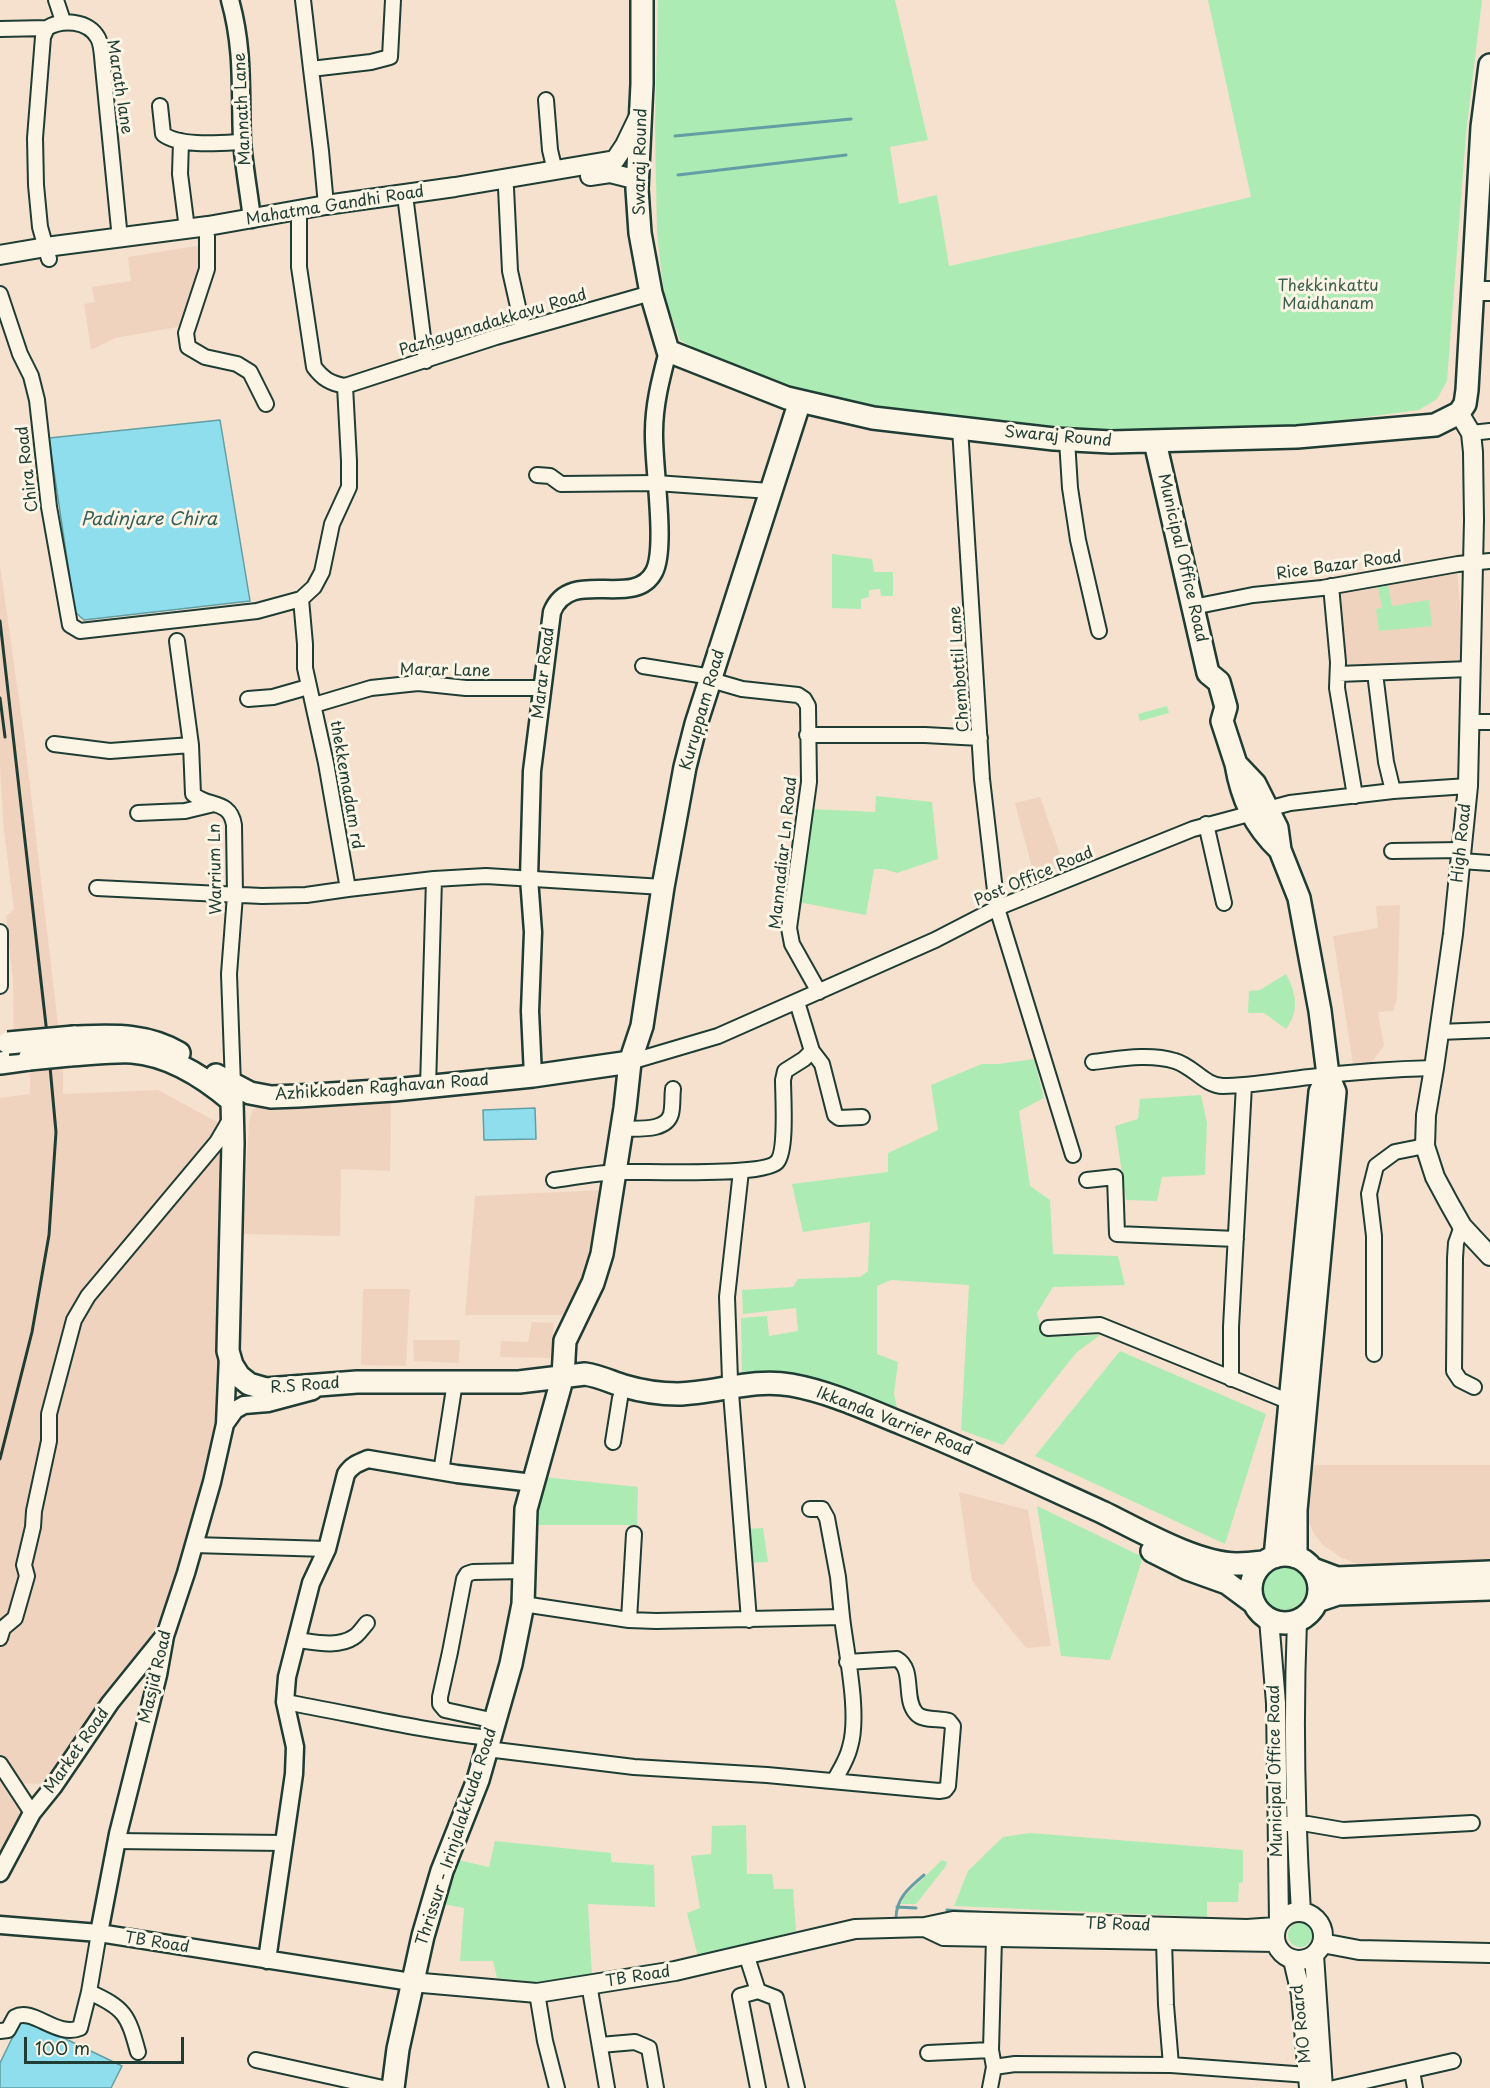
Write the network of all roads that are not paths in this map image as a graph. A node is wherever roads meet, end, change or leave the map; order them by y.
1 (56, 0) edge
2 (230, 0) edge
3 (303, 0) edge
4 (393, 0) edge
5 (642, 0) edge
6 (63, 21) junction
7 (46, 28) junction
8 (0, 29) edge
9 (1490, 65) edge
10 (311, 69) junction
11 (546, 100) dead end
12 (160, 106) dead end
13 (1487, 106) edge
14 (641, 112) junction
15 (180, 141) junction
16 (242, 142) junction
17 (555, 171) junction
18 (638, 180) junction
19 (506, 188) junction
20 (406, 203) junction
21 (326, 205) junction
22 (299, 216) junction
23 (254, 224) junction
24 (187, 229) junction
25 (207, 236) junction
26 (120, 239) junction
27 (47, 253) junction
28 (0, 255) edge
29 (0, 266) edge
30 (1482, 291) edge
31 (651, 293) junction
32 (0, 294) edge
33 (524, 329) junction
34 (668, 351) junction
35 (426, 361) junction
36 (345, 386) junction
37 (801, 401) junction
38 (266, 404) dead end
39 (1459, 413) junction
40 (960, 428) junction
41 (1490, 431) edge
42 (1471, 433) junction
43 (1067, 440) junction
44 (1155, 442) junction
45 (537, 475) dead end
46 (656, 483) junction
47 (770, 491) junction
48 (1482, 561) edge
49 (1331, 586) junction
50 (301, 599) junction
51 (1193, 607) junction
52 (1099, 631) dead end
53 (177, 641) dead end
54 (643, 666) dead end
55 (1470, 669) junction
56 (1375, 673) junction
57 (1338, 674) junction
58 (712, 678) junction
59 (308, 687) junction
60 (542, 688) junction
61 (248, 699) dead end
62 (315, 705) junction
63 (1470, 723) junction
64 (1490, 723) edge
65 (807, 735) junction
66 (980, 738) junction
67 (54, 744) dead end
68 (191, 745) junction
69 (1468, 786) junction
70 (1393, 791) junction
71 (1355, 796) junction
72 (216, 803) junction
73 (1259, 810) junction
74 (138, 813) dead end
75 (1206, 824) junction
76 (1392, 851) dead end
77 (1462, 856) junction
78 (1490, 862) edge
79 (529, 878) junction
80 (434, 879) junction
81 (663, 887) junction
82 (98, 888) dead end
83 (348, 889) junction
84 (235, 895) junction
85 (1224, 903) dead end
86 (997, 908) junction
87 (0, 932) edge
88 (0, 986) edge
89 (819, 992) junction
90 (797, 1002) junction
91 (1490, 1030) edge
92 (1439, 1032) junction
93 (4, 1043) edge
94 (72, 1046) junction
95 (812, 1051) junction
96 (630, 1062) junction
97 (1093, 1062) dead end
98 (0, 1063) edge
99 (1434, 1068) junction
100 (1328, 1075) junction
101 (533, 1076) junction
102 (1244, 1086) junction
103 (428, 1087) junction
104 (673, 1089) dead end
105 (271, 1097) junction
106 (232, 1101) junction
107 (862, 1117) dead end
108 (622, 1129) junction
109 (1425, 1146) junction
110 (1073, 1155) dead end
111 (741, 1171) junction
112 (615, 1172) junction
113 (554, 1180) dead end
114 (1087, 1180) dead end
115 (1462, 1226) junction
116 (1236, 1239) junction
117 (1490, 1256) edge
118 (1048, 1328) dead end
119 (228, 1351) junction
120 (1374, 1354) dead end
121 (563, 1376) junction
122 (1231, 1379) junction
123 (455, 1382) junction
124 (338, 1384) junction
125 (1474, 1387) dead end
126 (731, 1393) junction
127 (620, 1398) junction
128 (1290, 1402) junction
129 (225, 1424) junction
130 (613, 1442) dead end
131 (441, 1472) junction
132 (533, 1483) junction
133 (810, 1509) dead end
134 (634, 1534) dead end
135 (194, 1545) junction
136 (327, 1549) junction
137 (1269, 1559) junction
138 (1305, 1563) junction
139 (524, 1571) junction
140 (1490, 1572) edge
141 (1490, 1589) edge
142 (1317, 1601) junction
143 (1254, 1603) junction
144 (523, 1604) junction
145 (842, 1617) junction
146 (1269, 1619) junction
147 (629, 1620) junction
148 (749, 1620) junction
149 (1297, 1621) junction
150 (367, 1623) dead end
151 (165, 1636) junction
152 (0, 1638) edge
153 (297, 1640) junction
154 (847, 1662) junction
155 (285, 1702) junction
156 (491, 1736) junction
157 (0, 1764) edge
158 (834, 1781) junction
159 (17, 1790) junction
160 (46, 1795) junction
161 (32, 1813) junction
162 (1472, 1822) dead end
163 (1277, 1824) junction
164 (1297, 1825) junction
165 (116, 1842) junction
166 (284, 1843) junction
167 (0, 1873) edge
168 (1301, 1912) junction
169 (0, 1925) edge
170 (925, 1927) junction
171 (1277, 1930) junction
172 (99, 1933) junction
173 (994, 1938) junction
174 (1164, 1941) junction
175 (1318, 1949) junction
176 (1490, 1953) edge
177 (746, 1954) junction
178 (267, 1960) junction
179 (1293, 1960) junction
180 (411, 1982) junction
181 (589, 1984) junction
182 (758, 1991) junction
183 (89, 1992) junction
184 (537, 1993) junction
185 (0, 2031) edge
186 (600, 2045) junction
187 (991, 2050) junction
188 (138, 2052) dead end
189 (928, 2053) dead end
190 (256, 2060) dead end
191 (1453, 2061) dead end
192 (1171, 2065) junction
193 (994, 2067) junction
194 (1412, 2071) junction
195 (1308, 2081) edge
196 (1366, 2084) edge
197 (383, 2088) edge
198 (393, 2088) edge
199 (557, 2088) edge
200 (607, 2088) edge
201 (656, 2088) edge
202 (758, 2088) edge
203 (797, 2088) edge
204 (990, 2088) edge
205 (1323, 2088) edge
206 (1334, 2088) edge
207 (1415, 2088) edge

1 - 6 street
2 - 16 street, Mannath Lane
3 - 10 street
4 - 10 street
5 - 14 main road, Swaraj Round
6 - 7 street
6 - 26 street, Marath lane
7 - 8 street
7 - 27 street
9 - 13 main road
10 - 21 street
11 - 17 street
12 - 15 street
13 - 30 main road
14 - 17 main road, Mahatma Gandhi Road
14 - 18 main road, Swaraj Round
15 - 16 street
15 - 24 street
16 - 23 street, Mannath Lane
17 - 21 main road, Mahatma Gandhi Road
18 - 19 main road, Mahatma Gandhi Road
18 - 31 main road, Swaraj Round
19 - 20 main road, Mahatma Gandhi Road
19 - 33 street
20 - 22 main road, Mahatma Gandhi Road
20 - 35 street
21 - 22 main road, Mahatma Gandhi Road
22 - 23 main road, Mahatma Gandhi Road
22 - 36 street
23 - 24 main road, Mahatma Gandhi Road
23 - 25 main road, Mahatma Gandhi Road
24 - 26 main road, Mahatma Gandhi Road
25 - 27 main road, Mahatma Gandhi Road
25 - 38 street
26 - 27 main road, Mahatma Gandhi Road
27 - 28 main road, Mahatma Gandhi Road
27 - 29 main road, Mahatma Gandhi Road
30 - 39 main road
31 - 33 street, Pazhayanadakkavu Road
31 - 34 main road, Swaraj Round
32 - 50 street, Chira Road
33 - 35 street, Pazhayanadakkavu Road
34 - 37 main road, Swaraj Round
34 - 46 street, Marar Road
35 - 36 street, Pazhayanadakkavu Road
36 - 50 street
37 - 40 main road, Swaraj Round
37 - 47 main road, Kuruppam Road
39 - 42 main road, High Road
39 - 44 main road, Swaraj Round
40 - 43 main road, Swaraj Round
40 - 66 street, Chembottil Lane
41 - 42 street
42 - 48 main road, High Road
43 - 44 main road, Swaraj Round
43 - 52 street
44 - 51 main road, Municipal Office Road
45 - 46 street
46 - 47 street
46 - 60 street, Marar Road
47 - 58 main road, Kuruppam Road
48 - 49 street, Rice Bazar Road
48 - 55 main road, High Road
49 - 51 street, Rice Bazar Road
49 - 57 street
50 - 59 street, thekkemadam rd
51 - 73 main road, Municipal Office Road
53 - 68 street, Warrium Ln
54 - 58 street, Mannadiar Ln Road
55 - 56 street
55 - 63 main road, High Road
56 - 57 street
56 - 70 street
57 - 71 street
58 - 65 street, Mannadiar Ln Road
58 - 81 main road, Kuruppam Road
59 - 61 street
59 - 62 street, thekkemadam rd
60 - 62 street, Marar Lane
60 - 79 street, Marar Road
62 - 83 street, thekkemadam rd
63 - 64 street
63 - 69 main road, High Road
65 - 66 street
65 - 89 street, Mannadiar Ln Road
66 - 86 street, Chembottil Lane
67 - 68 street
68 - 72 street, Warrium Ln
69 - 70 street, Post Office Road
69 - 77 main road, High Road
70 - 71 street, Post Office Road
71 - 73 street, Post Office Road
72 - 74 street
72 - 84 street, Warrium Ln
73 - 75 street, Post Office Road
73 - 100 main road, Municipal Office Road
75 - 85 street
75 - 86 street, Post Office Road
76 - 77 street
77 - 78 street
77 - 92 main road, High Road
79 - 80 street
79 - 81 street
79 - 101 street, Marar Road
80 - 83 street
80 - 103 street
81 - 96 main road, Kuruppam Road
82 - 84 street
83 - 84 street
84 - 106 street, Warrium Ln
86 - 89 street, Post Office Road
86 - 110 street, Chembottil Lane
87 - 88 street
89 - 90 street, Post Office Road
90 - 95 street
90 - 96 street, Post Office Road
91 - 92 street
92 - 99 main road, High Road
93 - 94 main road, bridge
94 - 98 main road, bridge
94 - 106 main road, Azhikkoden Raghavan Road
95 - 107 street
95 - 111 street
96 - 101 main road, Azhikkoden Raghavan Road
96 - 108 main road, Kuruppam Road
97 - 102 street
99 - 100 street
99 - 109 main road, High Road
100 - 102 street
100 - 128 main road
100 - 138 main road, Municipal Office Road
101 - 103 main road, Azhikkoden Raghavan Road
102 - 116 street
103 - 105 main road, Azhikkoden Raghavan Road
104 - 108 street
105 - 106 main road, Azhikkoden Raghavan Road
105 - 106 main road
106 - 119 main road, R.S Road
106 - 152 street
108 - 112 main road, Kuruppam Road
109 - 115 main road, High Road
109 - 120 street
111 - 112 street
111 - 126 street
112 - 113 street
112 - 121 main road, Thrissur - Irinjalakkuda Road
114 - 116 street
115 - 117 main road, High Road
115 - 125 street
116 - 122 street
118 - 122 street
119 - 124 main road, R.S Road
119 - 129 street, Masjid Road
121 - 123 main road, R.S Road
121 - 126 main road, Ikkanda Varrier Road
121 - 127 main road, Ikkanda Varrier Road
121 - 132 main road, Thrissur - Irinjalakkuda Road
122 - 128 street
123 - 124 main road, R.S Road
123 - 131 street
124 - 129 street
126 - 127 main road, Ikkanda Varrier Road
126 - 137 main road, Ikkanda Varrier Road
126 - 143 main road, Ikkanda Varrier Road
126 - 148 street
127 - 130 street
128 - 137 main road
129 - 135 street, Masjid Road
131 - 132 street
131 - 136 street
132 - 139 main road, Thrissur - Irinjalakkuda Road
133 - 145 street
134 - 147 street
135 - 136 street
135 - 151 street, Masjid Road
136 - 153 street
137 - 138 main road
137 - 143 main road
138 - 140 main road
138 - 142 main road
139 - 144 main road, Thrissur - Irinjalakkuda Road
139 - 156 street
141 - 142 main road
142 - 149 main road
143 - 146 main road
144 - 147 street
144 - 156 main road, Thrissur - Irinjalakkuda Road
145 - 148 street
145 - 154 street
146 - 149 main road
146 - 163 main road, Municipal Office Road
147 - 148 street
149 - 164 main road
150 - 153 street
151 - 160 street, Market Road
151 - 165 street, Masjid Road
153 - 155 street
154 - 158 street
154 - 158 street
155 - 156 street
155 - 166 street
156 - 158 street
156 - 180 main road, Thrissur - Irinjalakkuda Road
157 - 159 street
159 - 160 street
159 - 161 street
160 - 161 street, Market Road
161 - 167 street, Market Road
162 - 164 street
163 - 164 street
163 - 171 main road, Municipal Office Road
164 - 168 main road
165 - 166 street
165 - 172 street, Masjid Road
166 - 178 street
168 - 171 main road
168 - 175 main road
169 - 172 street, TB Road
170 - 171 main road, TB Road
170 - 173 main road
170 - 177 main road, TB Road
171 - 174 main road
171 - 179 main road
172 - 178 street, TB Road
172 - 183 street
173 - 174 main road
173 - 187 street
174 - 192 street
175 - 176 main road
175 - 179 main road
175 - 205 main road
177 - 181 main road, TB Road
177 - 182 street
178 - 180 street, TB Road
179 - 195 main road, MO Roard
180 - 184 main road, TB Road
180 - 198 main road, Thrissur - Irinjalakkuda Road
181 - 184 main road, TB Road
181 - 186 street
182 - 202 street
182 - 203 street
183 - 185 street
183 - 188 street
184 - 199 street
186 - 200 street
186 - 201 street
187 - 189 street
187 - 193 street
190 - 197 street
191 - 194 street
192 - 193 street
192 - 195 street
193 - 204 street
194 - 196 street
194 - 207 street
196 - 206 street

